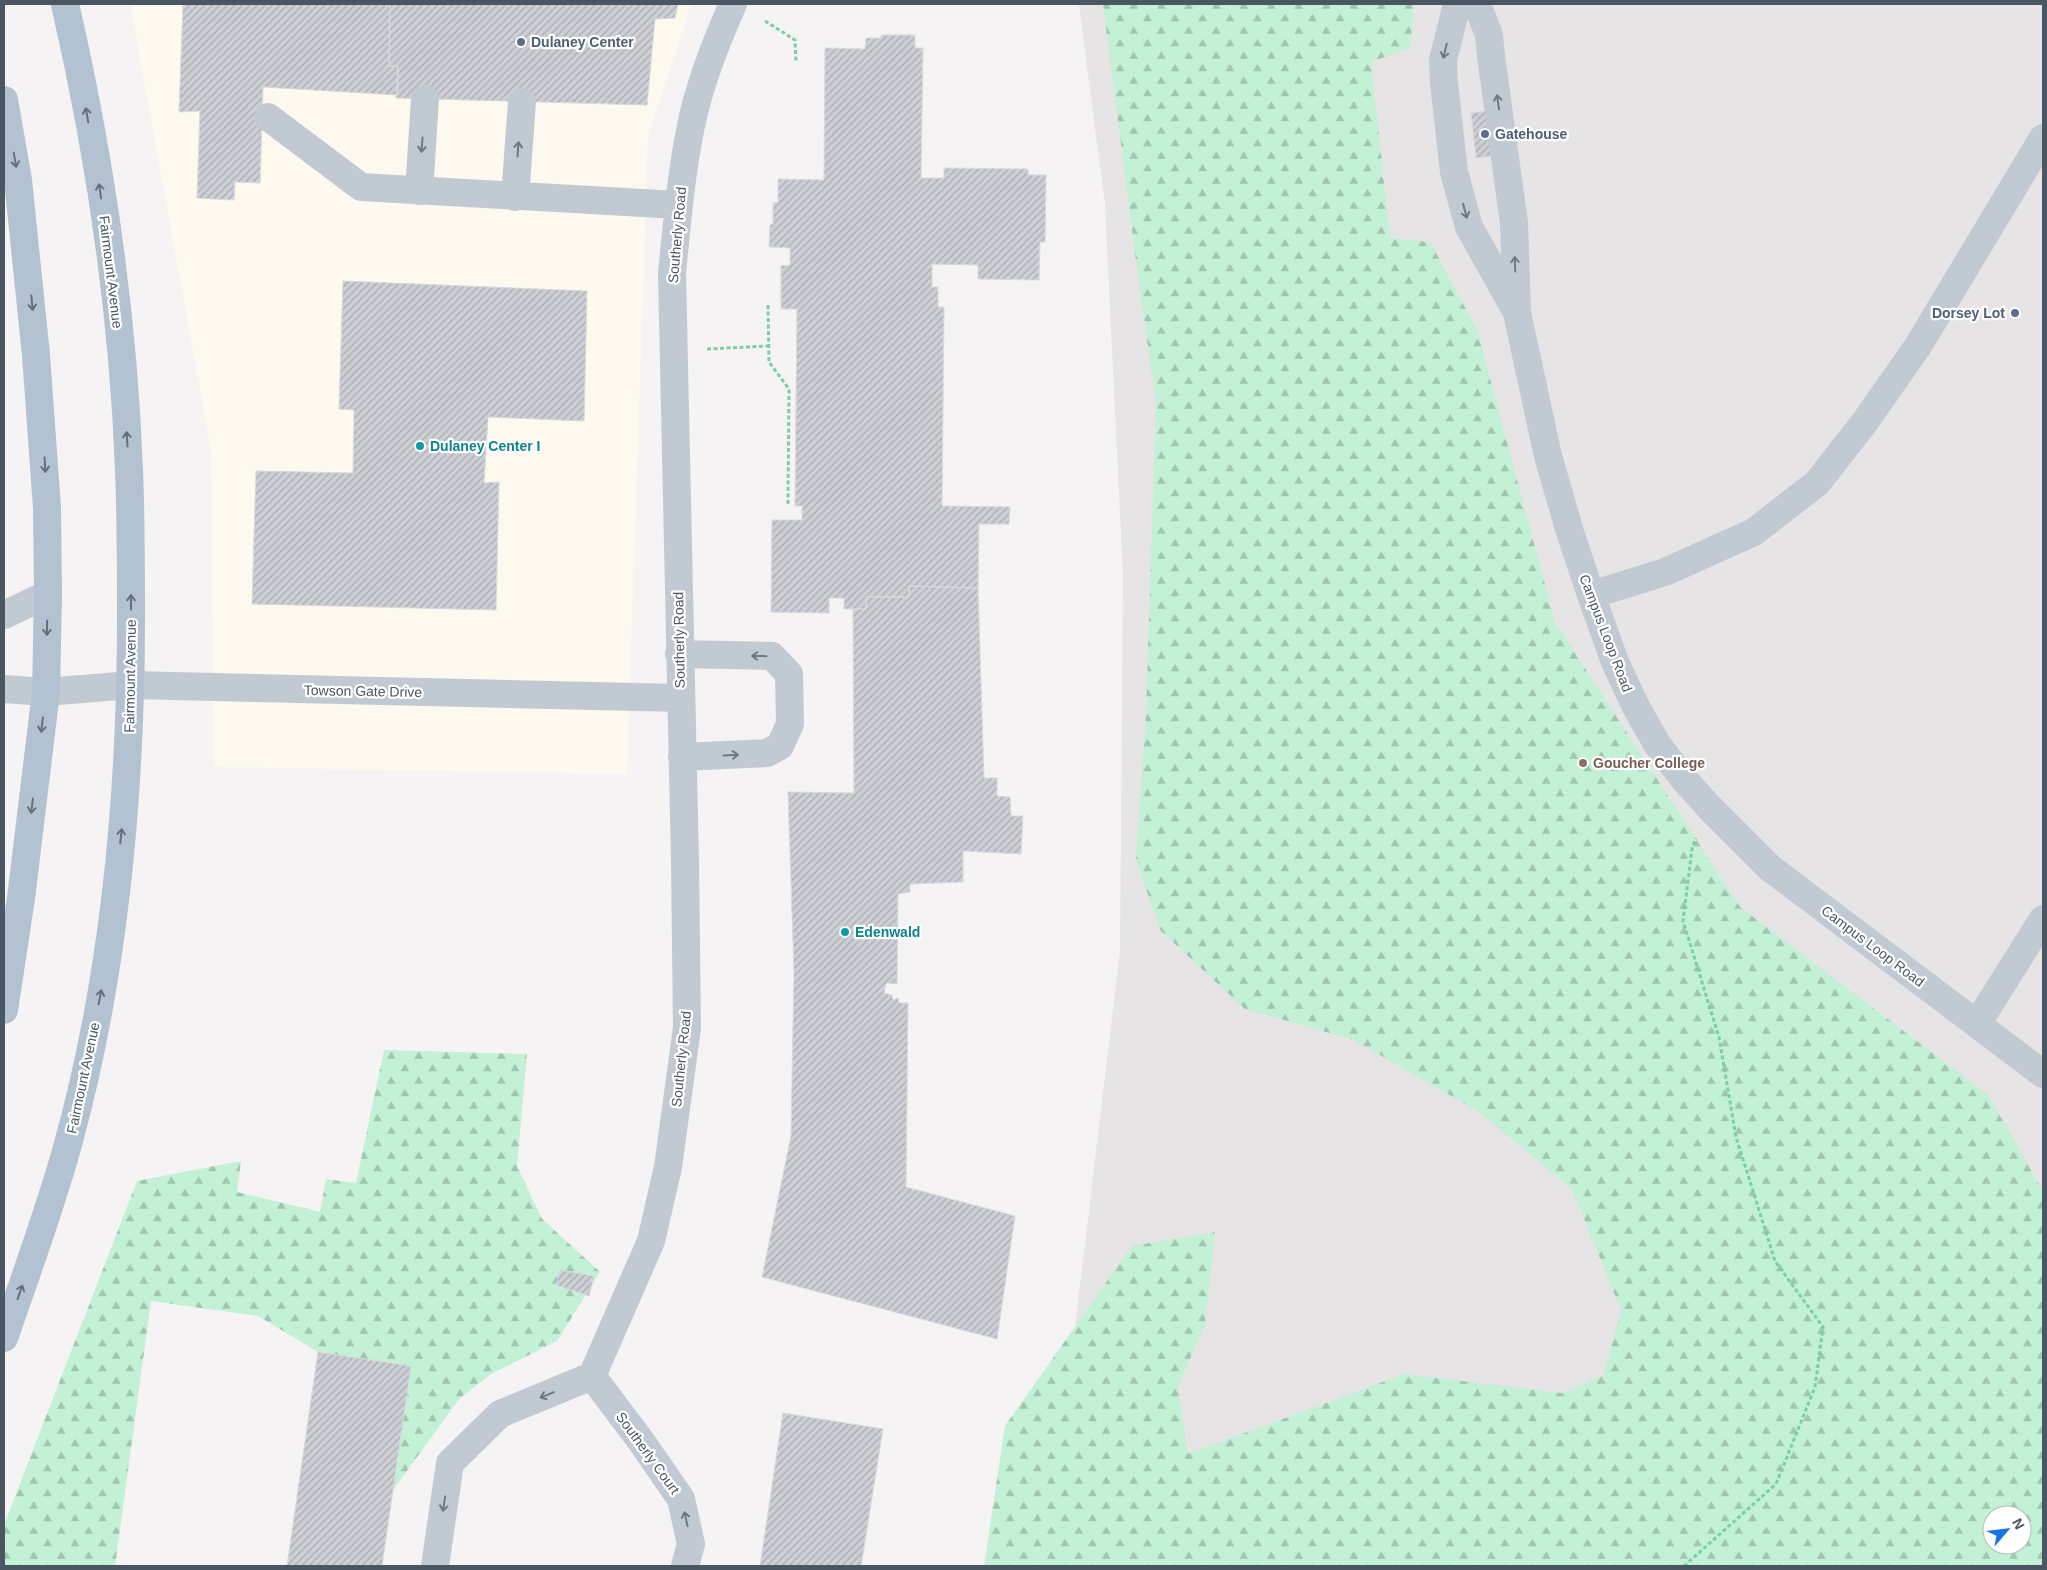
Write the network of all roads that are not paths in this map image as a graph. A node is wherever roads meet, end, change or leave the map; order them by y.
1 (65, 4) edge
2 (733, 4) edge
3 (1457, 4) edge
4 (1477, 4) edge
5 (425, 99) dead end
6 (4, 100) edge
7 (522, 102) dead end
8 (268, 117) dead end
9 (2043, 138) edge
10 (419, 191) junction
11 (515, 197) junction
12 (678, 205) junction
13 (1517, 313) junction
14 (48, 594) junction
15 (1591, 595) junction
16 (4, 615) edge
17 (679, 654) junction
18 (131, 685) junction
19 (4, 689) edge
20 (46, 692) junction
21 (680, 698) junction
22 (682, 757) junction
23 (2043, 919) edge
24 (4, 1010) edge
25 (1977, 1024) junction
26 (2043, 1074) edge
27 (4, 1338) edge
28 (592, 1376) junction
29 (434, 1566) edge
30 (685, 1566) edge

18 -> 1 main road, Fairmount Avenue
2 - 12 street, Southerly Road
3 -> 13 street, Campus Loop Road
13 -> 4 street, Campus Loop Road
5 -> 10 street
6 -> 14 main road
11 -> 7 street
8 - 10 street
9 - 15 street
10 - 11 street
11 - 12 street
12 - 17 street, Southerly Road
13 - 15 street, Campus Loop Road
14 - 16 street
14 -> 20 main road
15 - 25 street, Campus Loop Road
17 - 21 street, Southerly Road
22 -> 17 street
18 - 20 street, Towson Gate Drive
18 - 21 street, Towson Gate Drive
27 -> 18 main road, Fairmount Avenue
19 - 20 street, Towson Gate Drive
20 -> 24 main road
21 - 22 street, Southerly Road
22 - 28 street, Southerly Road
23 - 25 street
25 - 26 street, Campus Loop Road
28 -> 29 street
30 -> 28 street, Southerly Court

